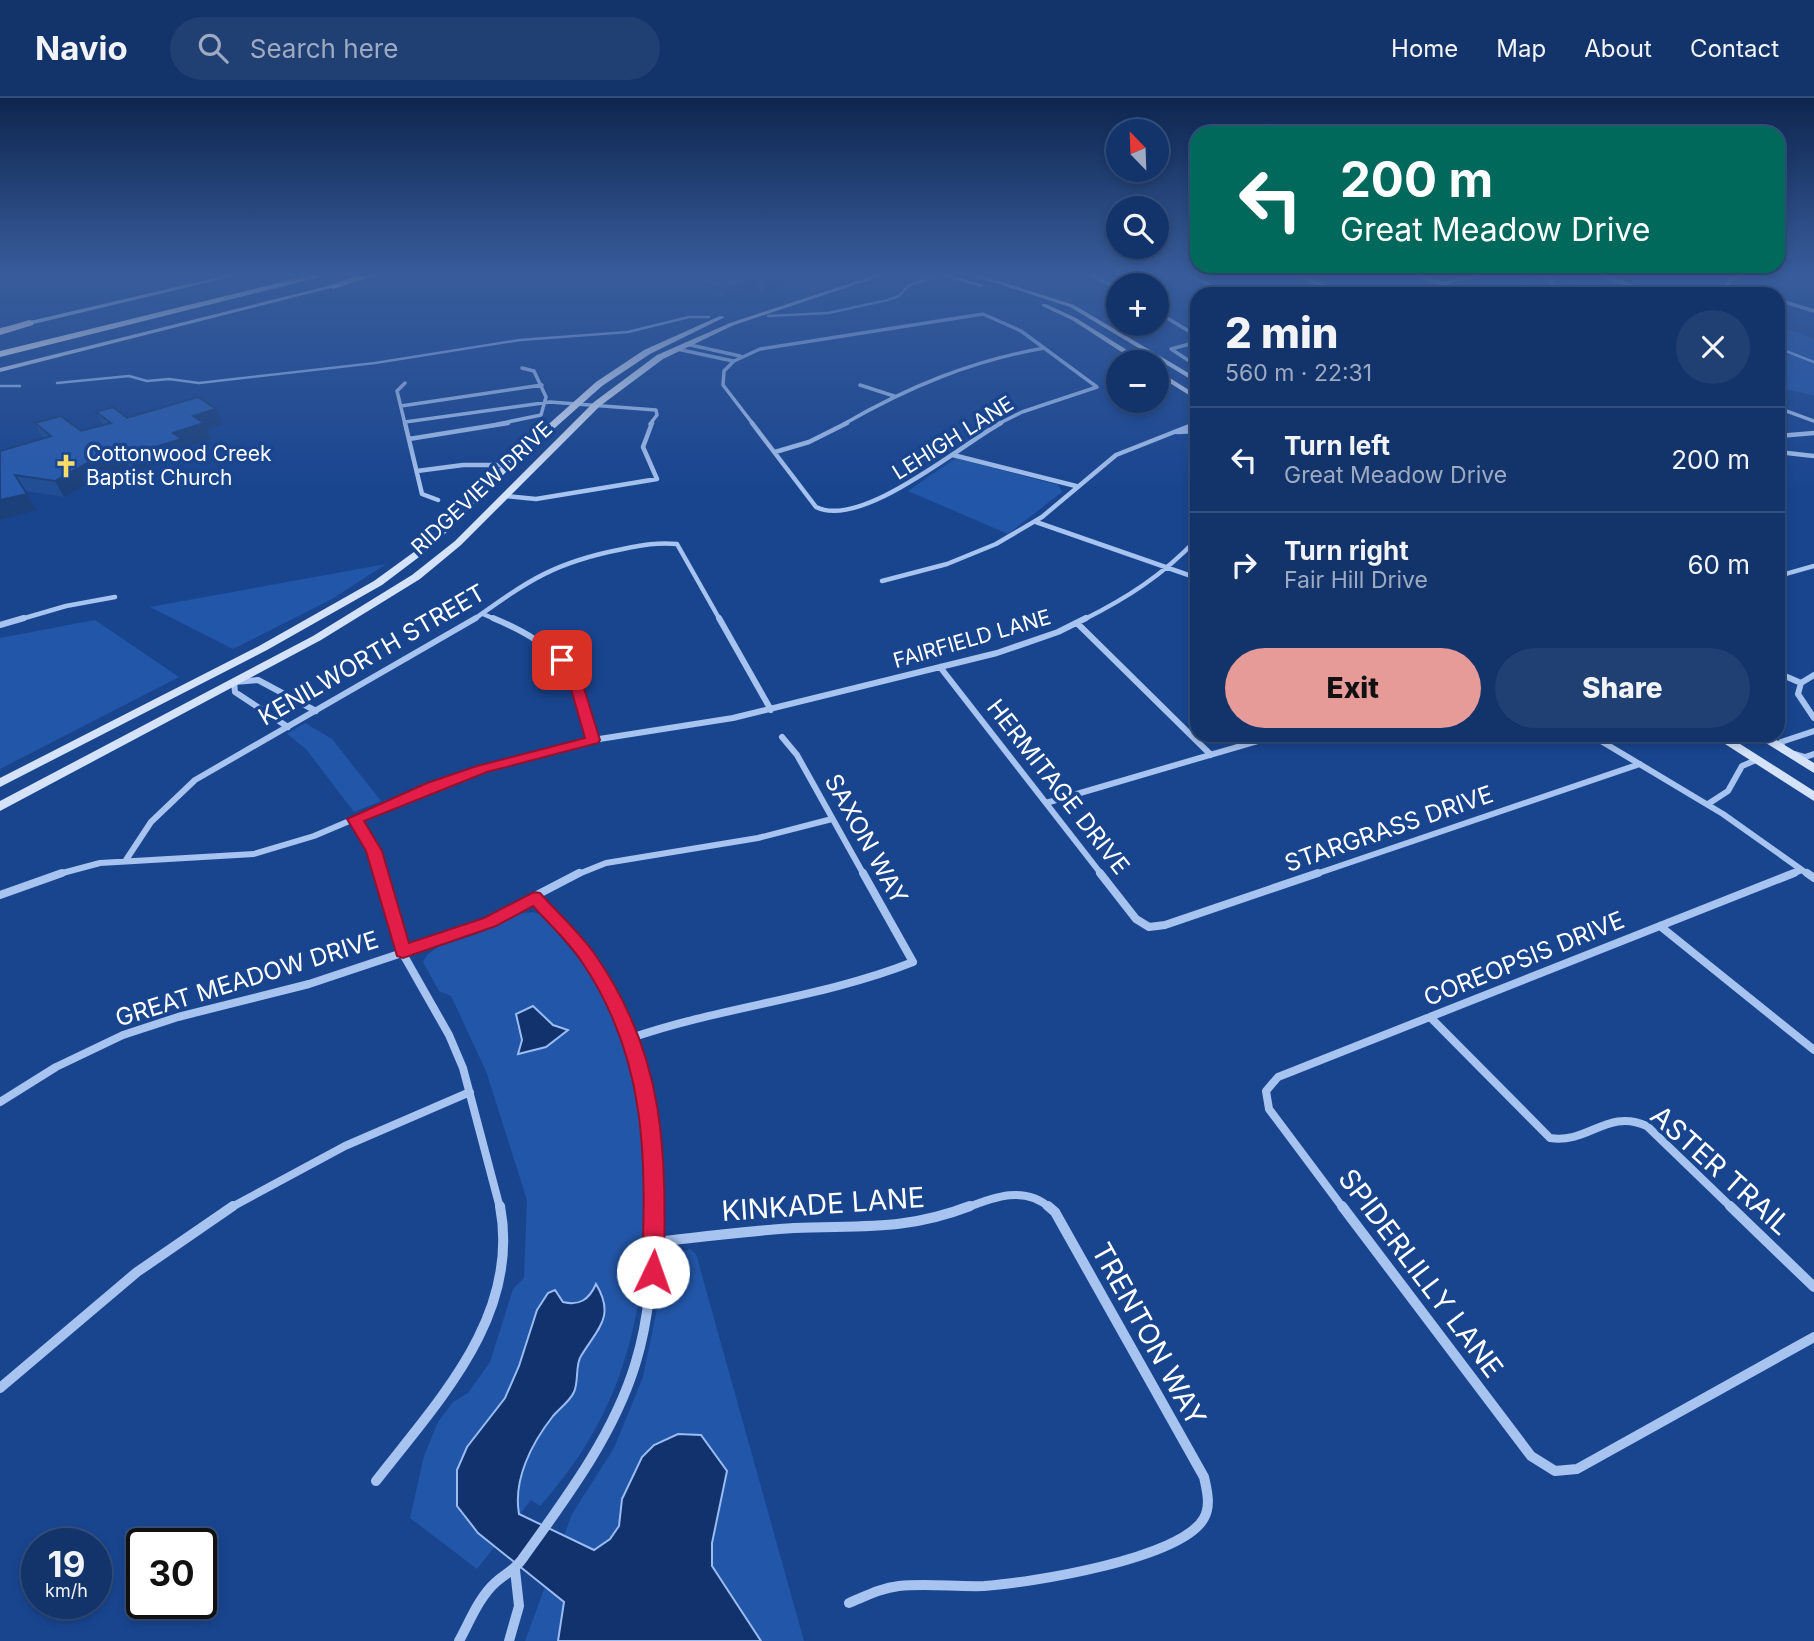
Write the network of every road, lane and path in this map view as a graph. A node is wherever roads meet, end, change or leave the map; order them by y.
1 (33, 346) edge
2 (95, 346) edge
3 (659, 346) edge
4 (672, 346) edge
5 (682, 346) edge
6 (693, 346) edge
7 (775, 346) edge
8 (1042, 346) edge
9 (1139, 346) edge
10 (1182, 346) edge
11 (1045, 348) junction
12 (677, 349) junction
13 (0, 354) edge
14 (737, 359) junction
15 (1190, 361) edge
16 (522, 368) dead end
17 (0, 370) edge
18 (1190, 377) edge
19 (1169, 380) edge
20 (405, 383) dead end
21 (542, 385) junction
22 (860, 385) dead end
23 (1190, 393) edge
24 (894, 396) junction
25 (544, 402) junction
26 (576, 403) junction
27 (597, 404) junction
28 (401, 406) junction
29 (1785, 411) edge
30 (1814, 421) edge
31 (405, 422) junction
32 (1190, 426) edge
33 (1190, 431) edge
34 (1173, 432) junction
35 (1814, 433) edge
36 (1785, 435) edge
37 (409, 439) junction
38 (775, 452) junction
39 (1785, 453) edge
40 (953, 455) junction
41 (1814, 456) edge
42 (508, 466) junction
43 (417, 471) junction
44 (1076, 486) junction
45 (506, 496) junction
46 (438, 500) dead end
47 (1035, 522) junction
48 (1190, 547) edge
49 (1814, 566) edge
50 (1171, 567) junction
51 (1785, 574) edge
52 (1190, 575) edge
53 (882, 581) dead end
54 (115, 597) dead end
55 (484, 614) junction
56 (1077, 624) junction
57 (0, 625) edge
58 (940, 667) junction
59 (217, 672) junction
60 (1814, 676) edge
61 (1785, 677) edge
62 (234, 682) junction
63 (1801, 683) junction
64 (771, 710) junction
65 (316, 711) junction
66 (1814, 718) edge
67 (288, 727) junction
68 (1814, 731) edge
69 (1190, 734) edge
70 (782, 737) dead end
71 (593, 740) junction
72 (1785, 741) edge
73 (1198, 742) edge
74 (1255, 742) edge
75 (1603, 742) edge
76 (1728, 742) edge
77 (1770, 742) edge
78 (1781, 742) edge
79 (1783, 750) junction
80 (1814, 754) edge
81 (1211, 755) junction
82 (1756, 760) junction
83 (1640, 764) junction
84 (1814, 769) edge
85 (0, 783) edge
86 (1814, 797) edge
87 (1046, 803) junction
88 (1708, 804) junction
89 (0, 807) edge
90 (355, 819) junction
91 (832, 819) junction
92 (126, 860) junction
93 (1802, 870) junction
94 (1814, 878) edge
95 (0, 895) edge
96 (534, 897) junction
97 (1149, 926) joint
98 (1660, 926) junction
99 (403, 951) junction
100 (1430, 1017) junction
101 (631, 1038) junction
102 (1814, 1050) edge
103 (1265, 1091) joint
104 (470, 1092) junction
105 (0, 1101) edge
106 (1032, 1194) joint
107 (654, 1242) junction
108 (1814, 1287) edge
109 (1814, 1338) edge
110 (0, 1388) edge
111 (376, 1481) dead end
112 (515, 1570) junction
113 (849, 1603) dead end
114 (459, 1641) edge
115 (509, 1641) edge

1 - 13 highway
2 - 17 main road
3 - 26 main road, RIDGEVIEW DRIVE
4 - 12 main road
5 - 12 main road, RIDGEVIEW DRIVE
6 - 14 street
7 - 14 street
8 - 11 street
9 - 18 main road
10 - 15 street
11 - 24 street
11 - 40 street, LEHIGH LANE
12 - 14 street
12 - 27 main road, RIDGEVIEW DRIVE
14 - 38 street
16 - 21 street
19 - 23 main road
20 - 28 street
21 - 25 street
21 - 28 street
22 - 24 street
24 - 38 street
25 - 26 street
25 - 31 street
25 - 37 street
26 - 27 street
26 - 42 main road, RIDGEVIEW DRIVE
27 - 45 main road, RIDGEVIEW DRIVE
27 - 45 street
28 - 31 street
29 - 30 street
31 - 37 street
32 - 34 street
33 - 34 street
34 - 44 street
35 - 36 street
37 - 43 street
38 - 40 street, LEHIGH LANE
39 - 41 street
40 - 44 street
42 - 43 street
42 - 59 main road, RIDGEVIEW DRIVE
43 - 46 street
44 - 47 street
45 - 62 main road, RIDGEVIEW DRIVE
47 - 50 street
47 - 53 street
48 - 50 street, FAIRFIELD LANE
49 - 51 street
50 - 52 street
50 - 56 street, FAIRFIELD LANE
54 - 57 street
55 - 64 street, KENILWORTH STREET
55 - 65 street, KENILWORTH STREET
55 - 71 street
56 - 58 street, FAIRFIELD LANE
56 - 69 street
58 - 64 street, FAIRFIELD LANE
58 - 87 street, HERMITAGE DRIVE
59 - 62 main road
59 - 85 main road, RIDGEVIEW DRIVE
60 - 63 street
61 - 63 street
62 - 65 street
62 - 67 street
62 - 89 main road, RIDGEVIEW DRIVE
63 - 66 street
64 - 71 street, FAIRFIELD LANE
65 - 67 street, KENILWORTH STREET
67 - 92 street, KENILWORTH STREET
68 - 72 street
70 - 91 street, SAXON WAY
71 - 90 street, FAIRFIELD LANE
73 - 81 street
74 - 81 street
75 - 83 street
76 - 82 main road
77 - 79 main road
78 - 79 street
79 - 80 street
79 - 82 main road
79 - 84 main road
81 - 87 street
82 - 86 main road
82 - 88 street
83 - 88 street
83 - 97 street, STARGRASS DRIVE
87 - 97 street, HERMITAGE DRIVE
88 - 93 street
90 - 92 street, FAIRFIELD LANE
90 - 99 street
91 - 96 street, GREAT MEADOW DRIVE
91 - 101 street, SAXON WAY
92 - 95 street, FAIRFIELD LANE
93 - 94 street
93 - 98 street, COREOPSIS DRIVE
96 - 99 street, GREAT MEADOW DRIVE
96 - 101 street
98 - 100 street, COREOPSIS DRIVE
98 - 102 street
99 - 104 street
99 - 105 street, GREAT MEADOW DRIVE
100 - 103 street, COREOPSIS DRIVE
100 - 108 street, ASTER TRAIL
101 - 107 street
103 - 109 street, SPIDERLILLY LANE
104 - 110 street
104 - 111 street
106 - 107 street, KINKADE LANE
106 - 113 street, TRENTON WAY
107 - 112 street
112 - 114 street
112 - 115 street

